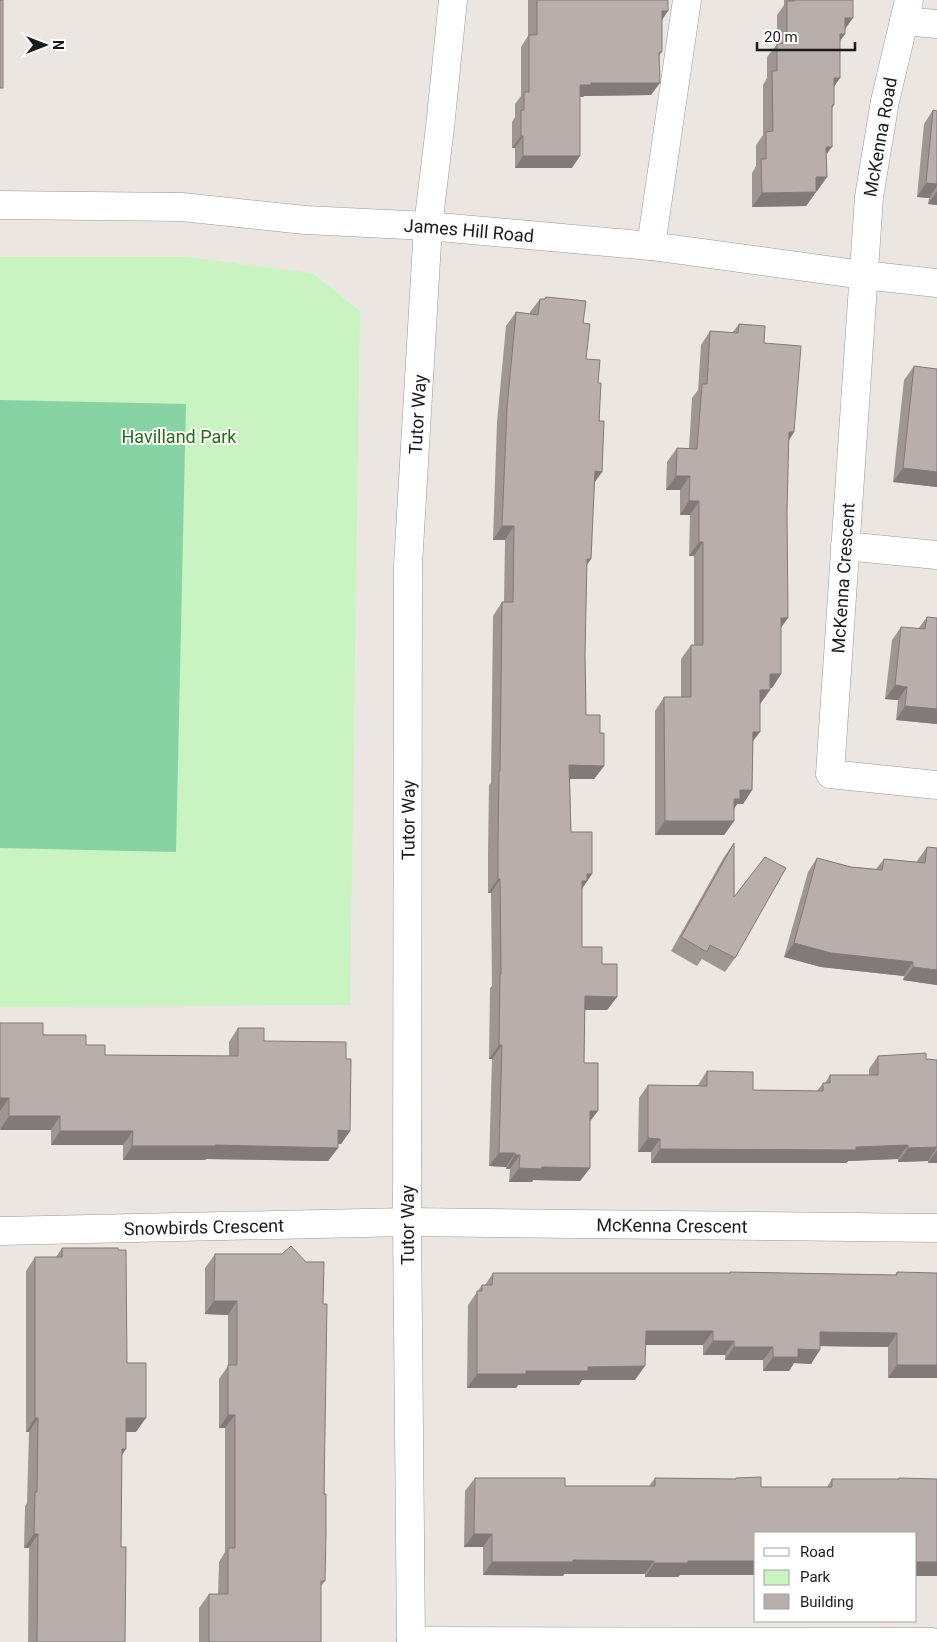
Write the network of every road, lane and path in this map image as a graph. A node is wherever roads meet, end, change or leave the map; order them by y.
1 (453, 0) edge
2 (687, 0) edge
3 (906, 10) edge
4 (937, 24) edge
5 (0, 205) edge
6 (428, 226) junction
7 (651, 246) junction
8 (863, 275) junction
9 (937, 283) edge
10 (845, 546) junction
11 (937, 555) edge
12 (937, 785) edge
13 (407, 1222) junction
14 (937, 1228) edge
15 (0, 1231) edge
16 (412, 1641) edge
17 (931, 1642) edge

1 - 6 street, Tutor Way
2 - 7 street
3 - 4 street
3 - 8 street, McKenna Road
5 - 6 street, James Hill Road
6 - 7 street, James Hill Road
6 - 13 street, Tutor Way
7 - 8 street, James Hill Road
8 - 9 street, James Hill Road
8 - 10 street, McKenna Crescent
10 - 11 street
10 - 12 street, McKenna Crescent
13 - 14 street, McKenna Crescent
13 - 15 street, Snowbirds Crescent
13 - 16 street, Tutor Way
16 - 17 street

